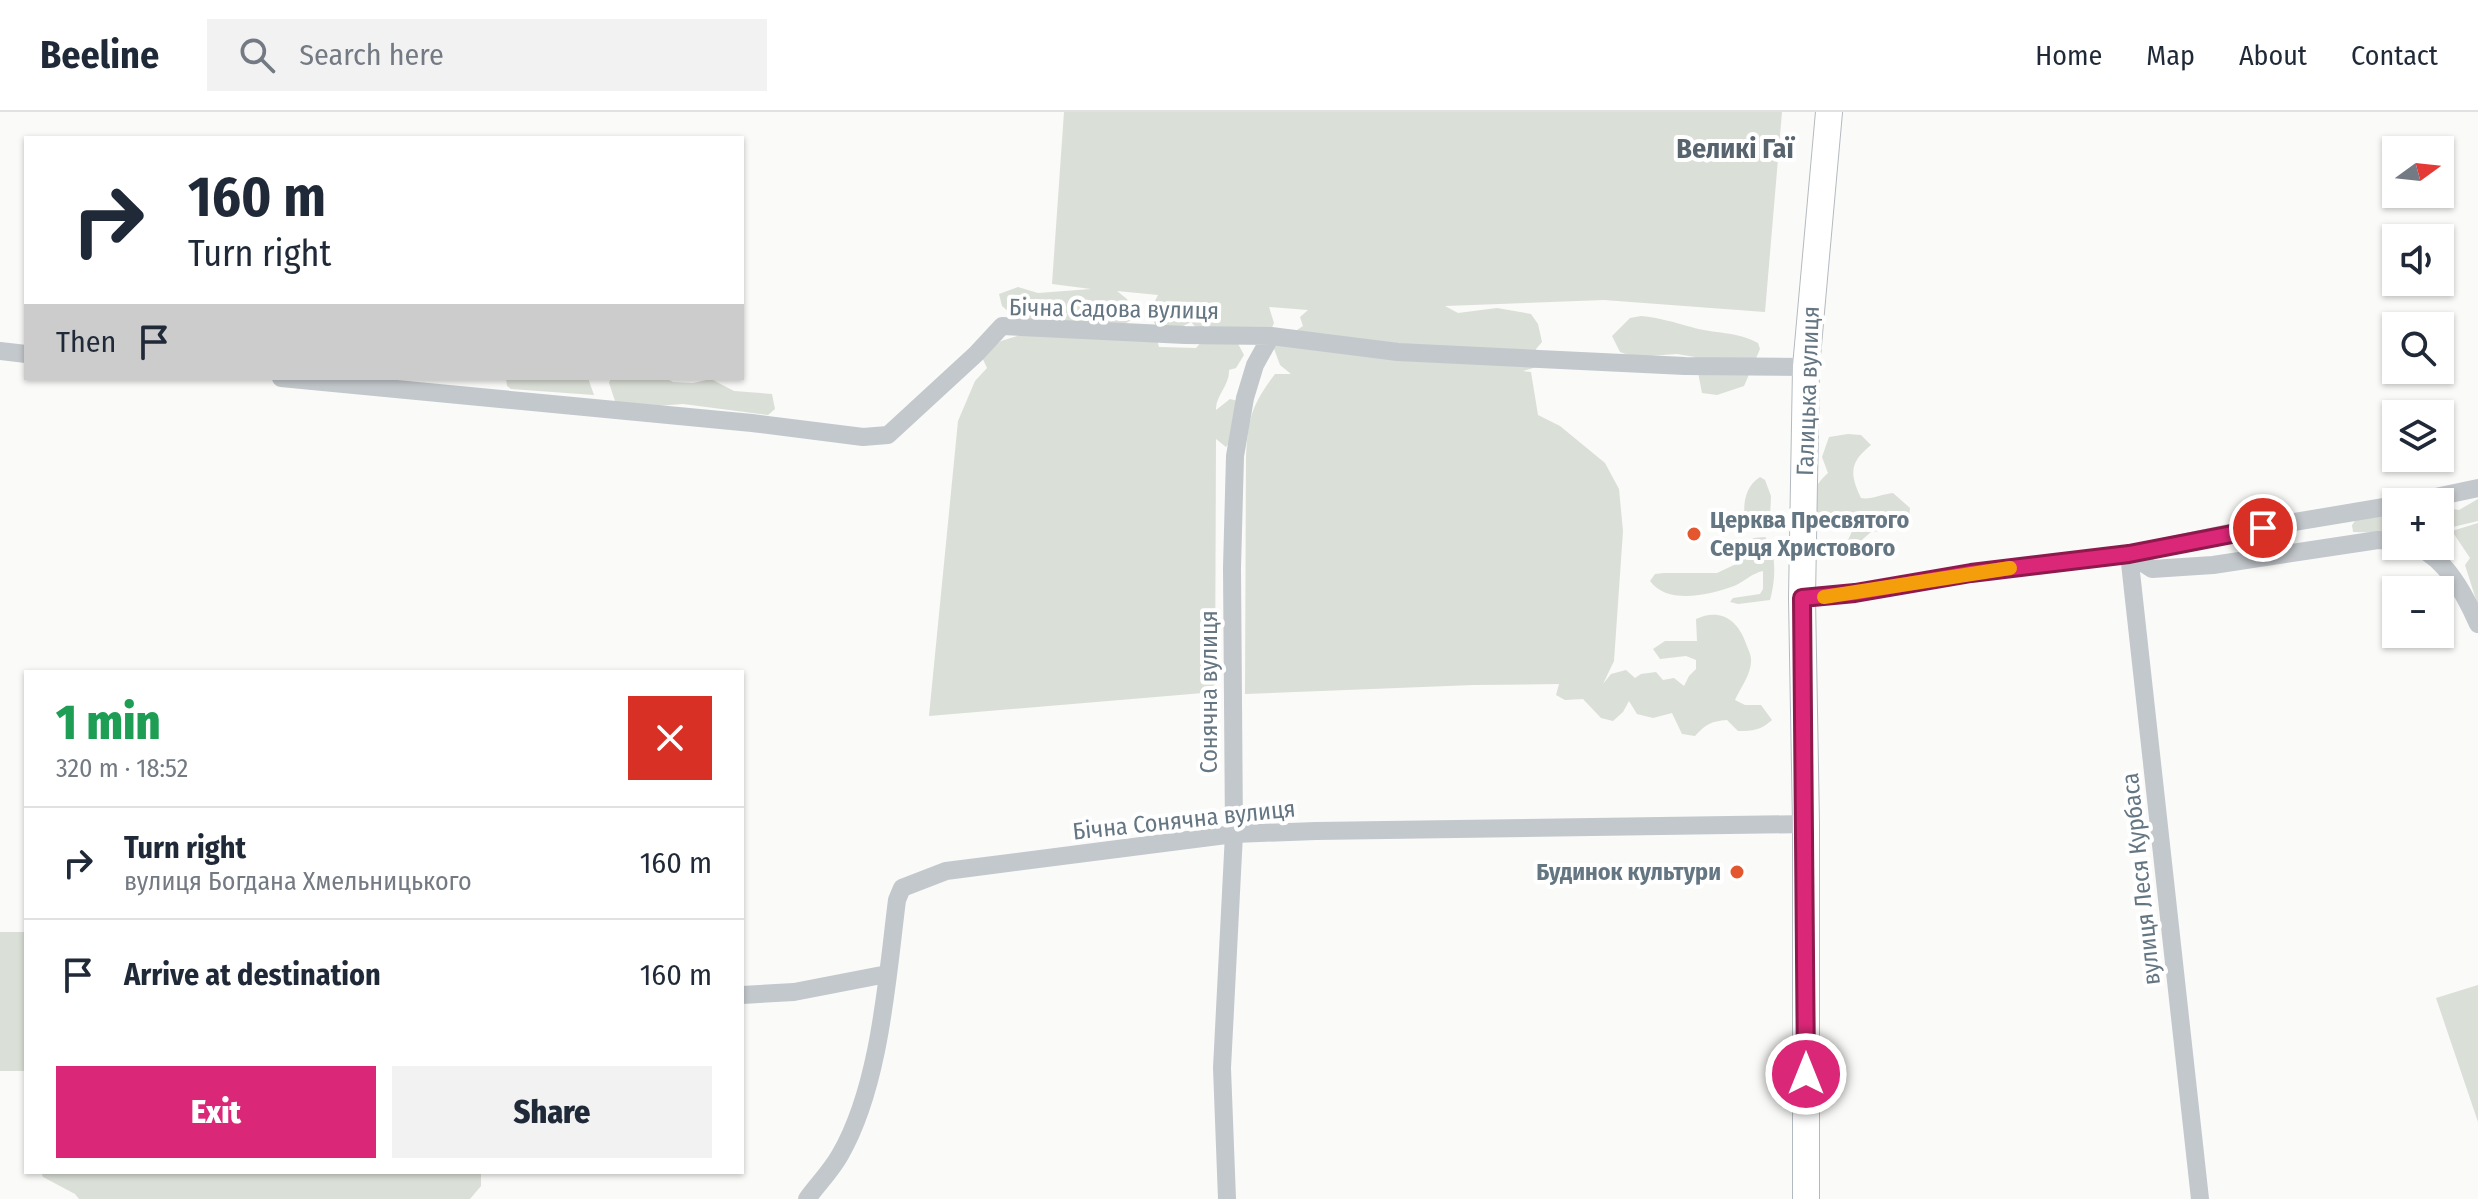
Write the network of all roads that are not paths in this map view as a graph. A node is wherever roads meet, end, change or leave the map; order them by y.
1 (1829, 112) edge
2 (1271, 336) junction
3 (0, 351) edge
4 (24, 354) edge
5 (1806, 367) junction
6 (302, 380) edge
7 (2478, 488) edge
8 (2454, 493) edge
9 (2382, 507) edge
10 (2382, 540) edge
11 (2129, 554) junction
12 (2437, 560) edge
13 (1802, 598) junction
14 (2478, 624) edge
15 (1806, 824) junction
16 (1234, 834) junction
17 (887, 974) junction
18 (744, 995) edge
19 (807, 1199) edge
20 (1227, 1199) edge
21 (1806, 1199) edge
22 (2200, 1199) edge

1 - 5 street, Галицька вулиця
2 - 5 street, Бічна Садова вулиця
2 - 6 street, Бічна Садова вулиця
2 - 16 street, Сонячна вулиця
3 - 4 street
5 - 13 street, Галицька вулиця
7 - 8 street
9 - 11 street
10 - 11 street
11 - 13 street
11 - 22 street, вулиця Леся Курбаса
12 - 14 street
13 - 15 street, Галицька вулиця
15 - 16 street, Бічна Сонячна вулиця
15 - 21 street, Галицька вулиця
16 - 17 street, Бічна Сонячна вулиця
16 - 20 street, Сонячна вулиця
17 - 18 street
17 - 19 street, Бічна Сонячна вулиця

